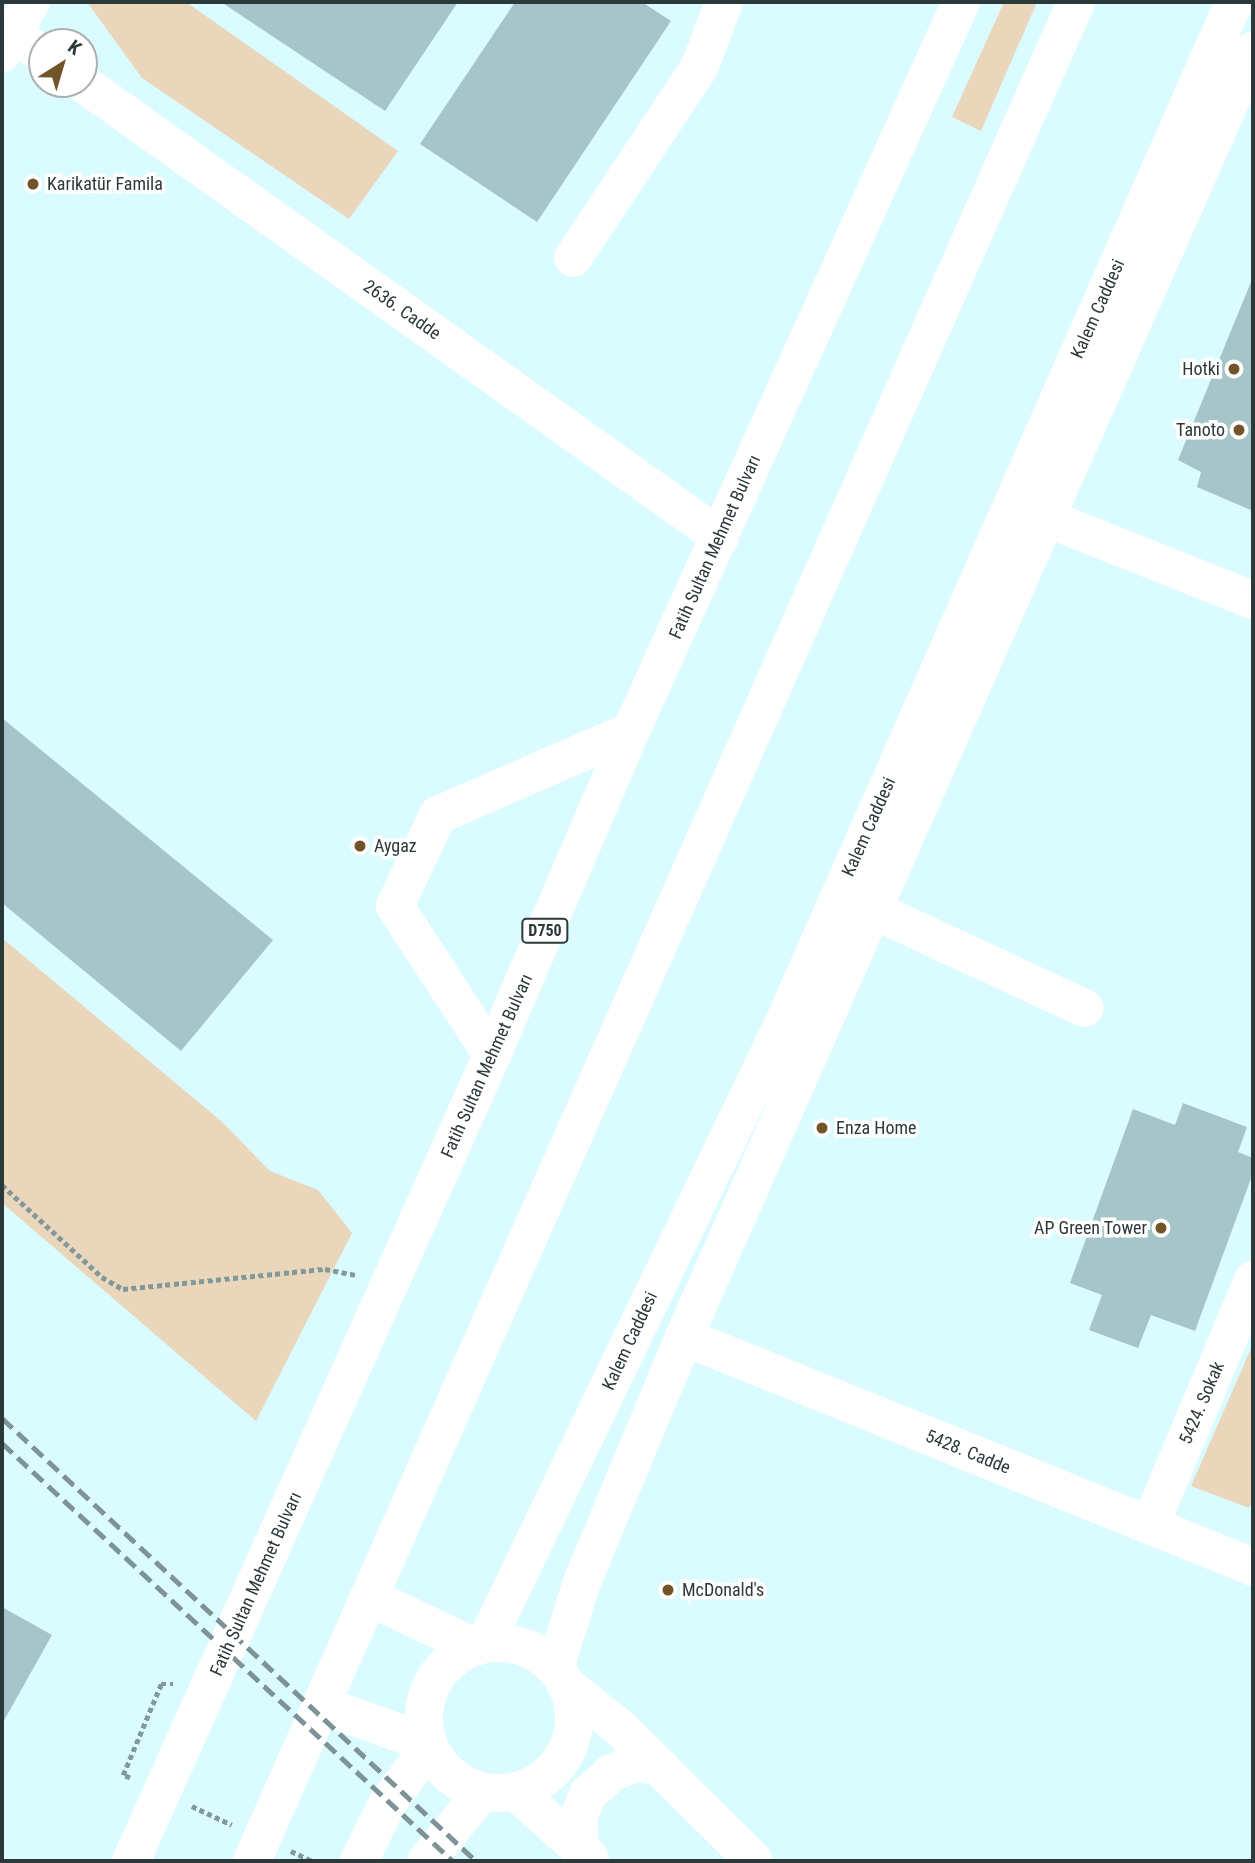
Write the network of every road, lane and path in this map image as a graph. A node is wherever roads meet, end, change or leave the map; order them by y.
1 (724, 2) edge
2 (961, 2) edge
3 (1076, 2) edge
4 (1234, 2) edge
5 (1253, 50) edge
6 (98, 93) edge
7 (573, 258) dead end
8 (1049, 520) junction
9 (720, 537) junction
10 (1253, 600) edge
11 (631, 731) junction
12 (873, 910) junction
13 (1084, 1008) dead end
14 (492, 1055) junction
15 (2, 1185) edge
16 (1253, 1280) edge
17 (390, 1282) junction
18 (684, 1337) junction
19 (1150, 1525) junction
20 (1251, 1559) edge
21 (369, 1597) junction
22 (480, 1645) junction
23 (561, 1677) junction
24 (321, 1705) junction
25 (144, 1728) dead end
26 (429, 1745) junction
27 (660, 1766) junction
28 (136, 1781) dead end
29 (499, 1792) junction
30 (186, 1804) dead end
31 (237, 1827) dead end
32 (587, 1855) edge
33 (269, 1856) edge
34 (131, 1861) edge
35 (312, 1861) edge
36 (359, 1861) edge
37 (426, 1861) edge
38 (754, 1861) edge

1 - 7 main road
2 - 9 main road, Fatih Sultan Mehmet Bulvarı / D750
3 - 21 main road
4 - 22 main road, Kalem Caddesi
5 - 8 main road
6 - 9 main road, 2636. Cadde
8 - 10 main road
8 - 12 main road
9 - 11 main road, Fatih Sultan Mehmet Bulvarı / D750
11 - 14 main road, Fatih Sultan Mehmet Bulvarı / D750
11 - 14 main road
12 - 13 main road
12 - 18 main road
14 - 17 main road, Fatih Sultan Mehmet Bulvarı / D750
15 - 17 path
16 - 19 main road, 5424. Sokak
17 - 34 main road, Fatih Sultan Mehmet Bulvarı / D750
18 - 19 main road, 5428. Cadde
18 - 23 main road
19 - 20 main road, 5428. Cadde
21 - 22 main road
21 - 24 main road
22 - 23 main road
22 - 26 main road
23 - 27 main road
23 - 29 main road
24 - 26 main road
24 - 33 main road
25 - 28 path
26 - 29 main road
26 - 36 main road
27 - 32 main road
27 - 38 main road
29 - 32 main road
29 - 37 main road
30 - 31 path
33 - 35 path

